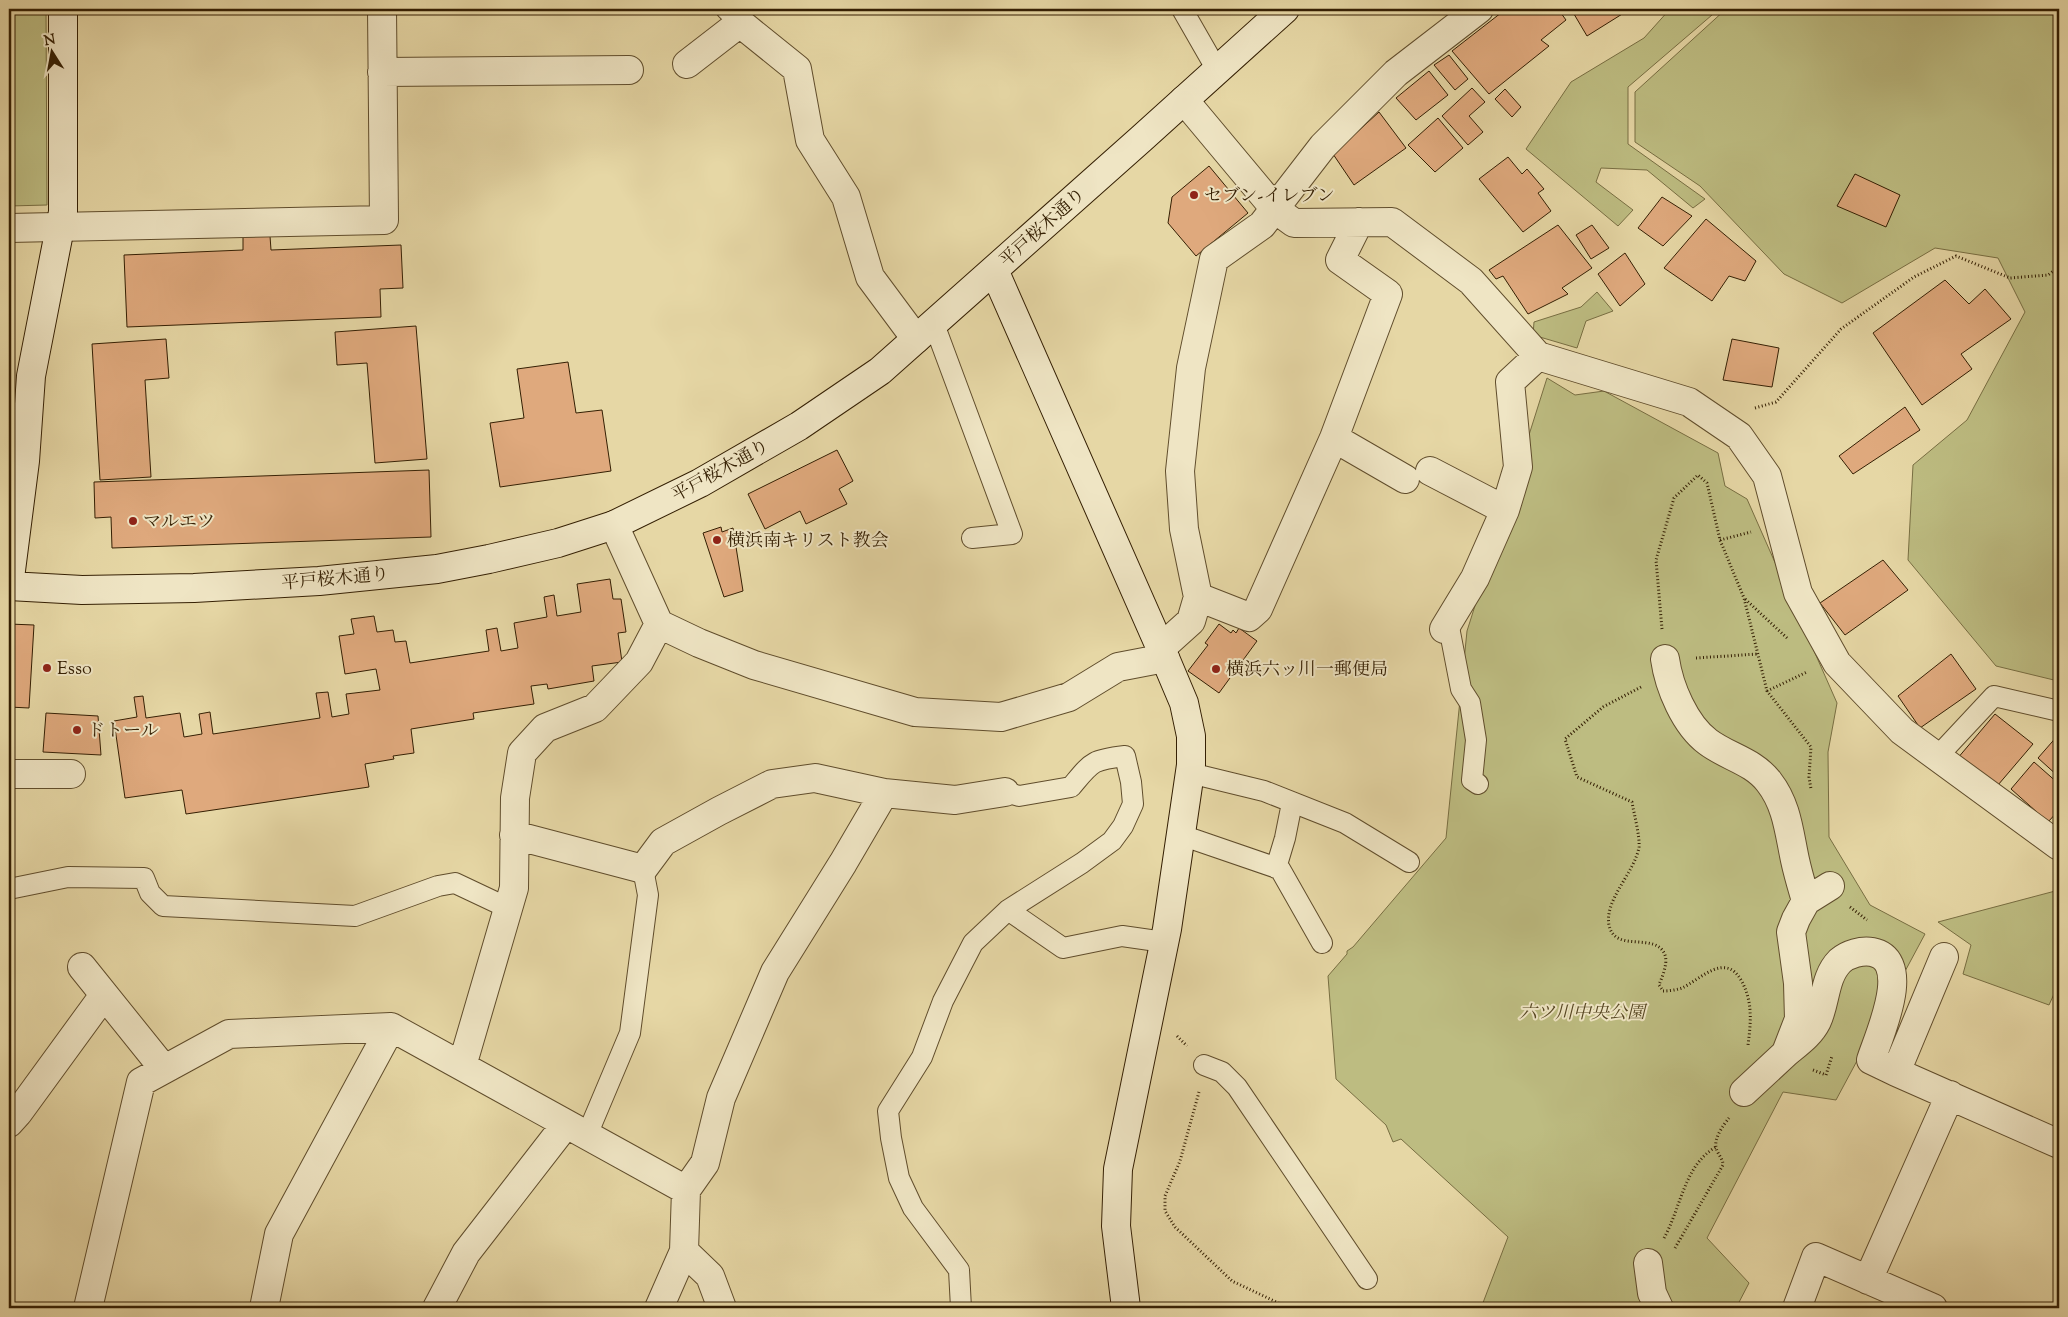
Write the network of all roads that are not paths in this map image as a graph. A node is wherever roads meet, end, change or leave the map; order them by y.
1 (63, 9) edge
2 (382, 9) edge
3 (1182, 9) edge
4 (1285, 9) edge
5 (1479, 9) edge
6 (733, 16) edge
7 (687, 64) dead end
8 (629, 70) dead end
9 (1218, 70) junction
10 (382, 72) junction
11 (1184, 100) junction
12 (1275, 208) junction
13 (1359, 222) junction
14 (60, 227) junction
15 (9, 228) edge
16 (994, 270) junction
17 (925, 332) junction
18 (1538, 356) junction
19 (1334, 438) junction
20 (1505, 510) junction
21 (614, 524) junction
22 (972, 538) dead end
23 (9, 586) edge
24 (1198, 597) junction
25 (659, 624) junction
26 (1446, 626) joint
27 (1163, 653) junction
28 (1666, 666) road end
29 (2059, 711) edge
30 (1937, 757) junction
31 (1190, 773) junction
32 (9, 774) edge
33 (71, 774) dead end
34 (1478, 784) dead end
35 (1005, 792) joint
36 (884, 793) junction
37 (1292, 803) junction
38 (514, 835) junction
39 (1181, 835) junction
40 (2059, 846) edge
41 (1408, 862) dead end
42 (1276, 868) junction
43 (642, 869) junction
44 (1830, 886) dead end
45 (9, 889) edge
46 (1806, 901) junction
47 (508, 908) junction
48 (1008, 910) junction
49 (1164, 942) junction
50 (1322, 943) dead end
51 (1944, 957) dead end
52 (82, 967) dead end
53 (104, 995) junction
54 (391, 1027) junction
55 (1786, 1054) junction
56 (1204, 1065) road end
57 (462, 1066) junction
58 (164, 1069) junction
59 (1896, 1072) junction
60 (1744, 1092) road end
61 (1950, 1095) junction
62 (9, 1122) edge
63 (577, 1130) junction
64 (2059, 1144) edge
65 (686, 1190) junction
66 (684, 1251) junction
67 (1367, 1279) dead end
68 (1868, 1280) junction
69 (88, 1308) edge
70 (264, 1308) edge
71 (437, 1308) edge
72 (659, 1308) edge
73 (722, 1308) edge
74 (961, 1308) edge
75 (1126, 1308) edge
76 (1797, 1308) edge
77 (1933, 1308) edge

1 - 14 street
2 - 10 street
3 - 9 lane
4 - 9 street, 平戸桜木通り
5 - 12 street
6 - 7 street
6 - 17 street
8 - 10 street
9 - 11 street, 平戸桜木通り
10 - 14 street
11 - 12 street
11 - 16 street, 平戸桜木通り
12 - 13 street
12 - 24 street
13 - 18 street
13 - 19 street
14 - 15 street
14 - 23 street
16 - 17 street, 平戸桜木通り
16 - 27 street
17 - 21 street, 平戸桜木通り
17 - 22 lane
18 - 20 street
18 - 30 street
19 - 20 street
19 - 24 street
20 - 26 street
21 - 23 street, 平戸桜木通り
21 - 25 street
24 - 27 street
25 - 27 street
25 - 38 street
26 - 34 lane
27 - 31 street
28 - 46 street
29 - 30 lane
30 - 40 street
31 - 37 lane
31 - 39 street
32 - 33 street
35 - 36 street
35 - 48 lane
36 - 43 street
36 - 65 street
37 - 41 lane
37 - 42 lane
38 - 43 street
38 - 47 street
39 - 42 lane
39 - 49 street
42 - 50 lane
43 - 63 lane
44 - 46 street
45 - 47 lane
46 - 55 street
47 - 57 street
48 - 49 lane
48 - 74 lane
49 - 75 street
51 - 59 street
52 - 53 street
53 - 58 street
53 - 62 street
54 - 57 street
54 - 58 street
54 - 70 street
55 - 59 street
55 - 60 street
56 - 67 lane
57 - 63 street
58 - 69 street
59 - 61 street
61 - 64 street
61 - 68 street
63 - 65 street
63 - 71 street
65 - 66 street
66 - 72 street
66 - 73 street
68 - 76 street
68 - 77 street

